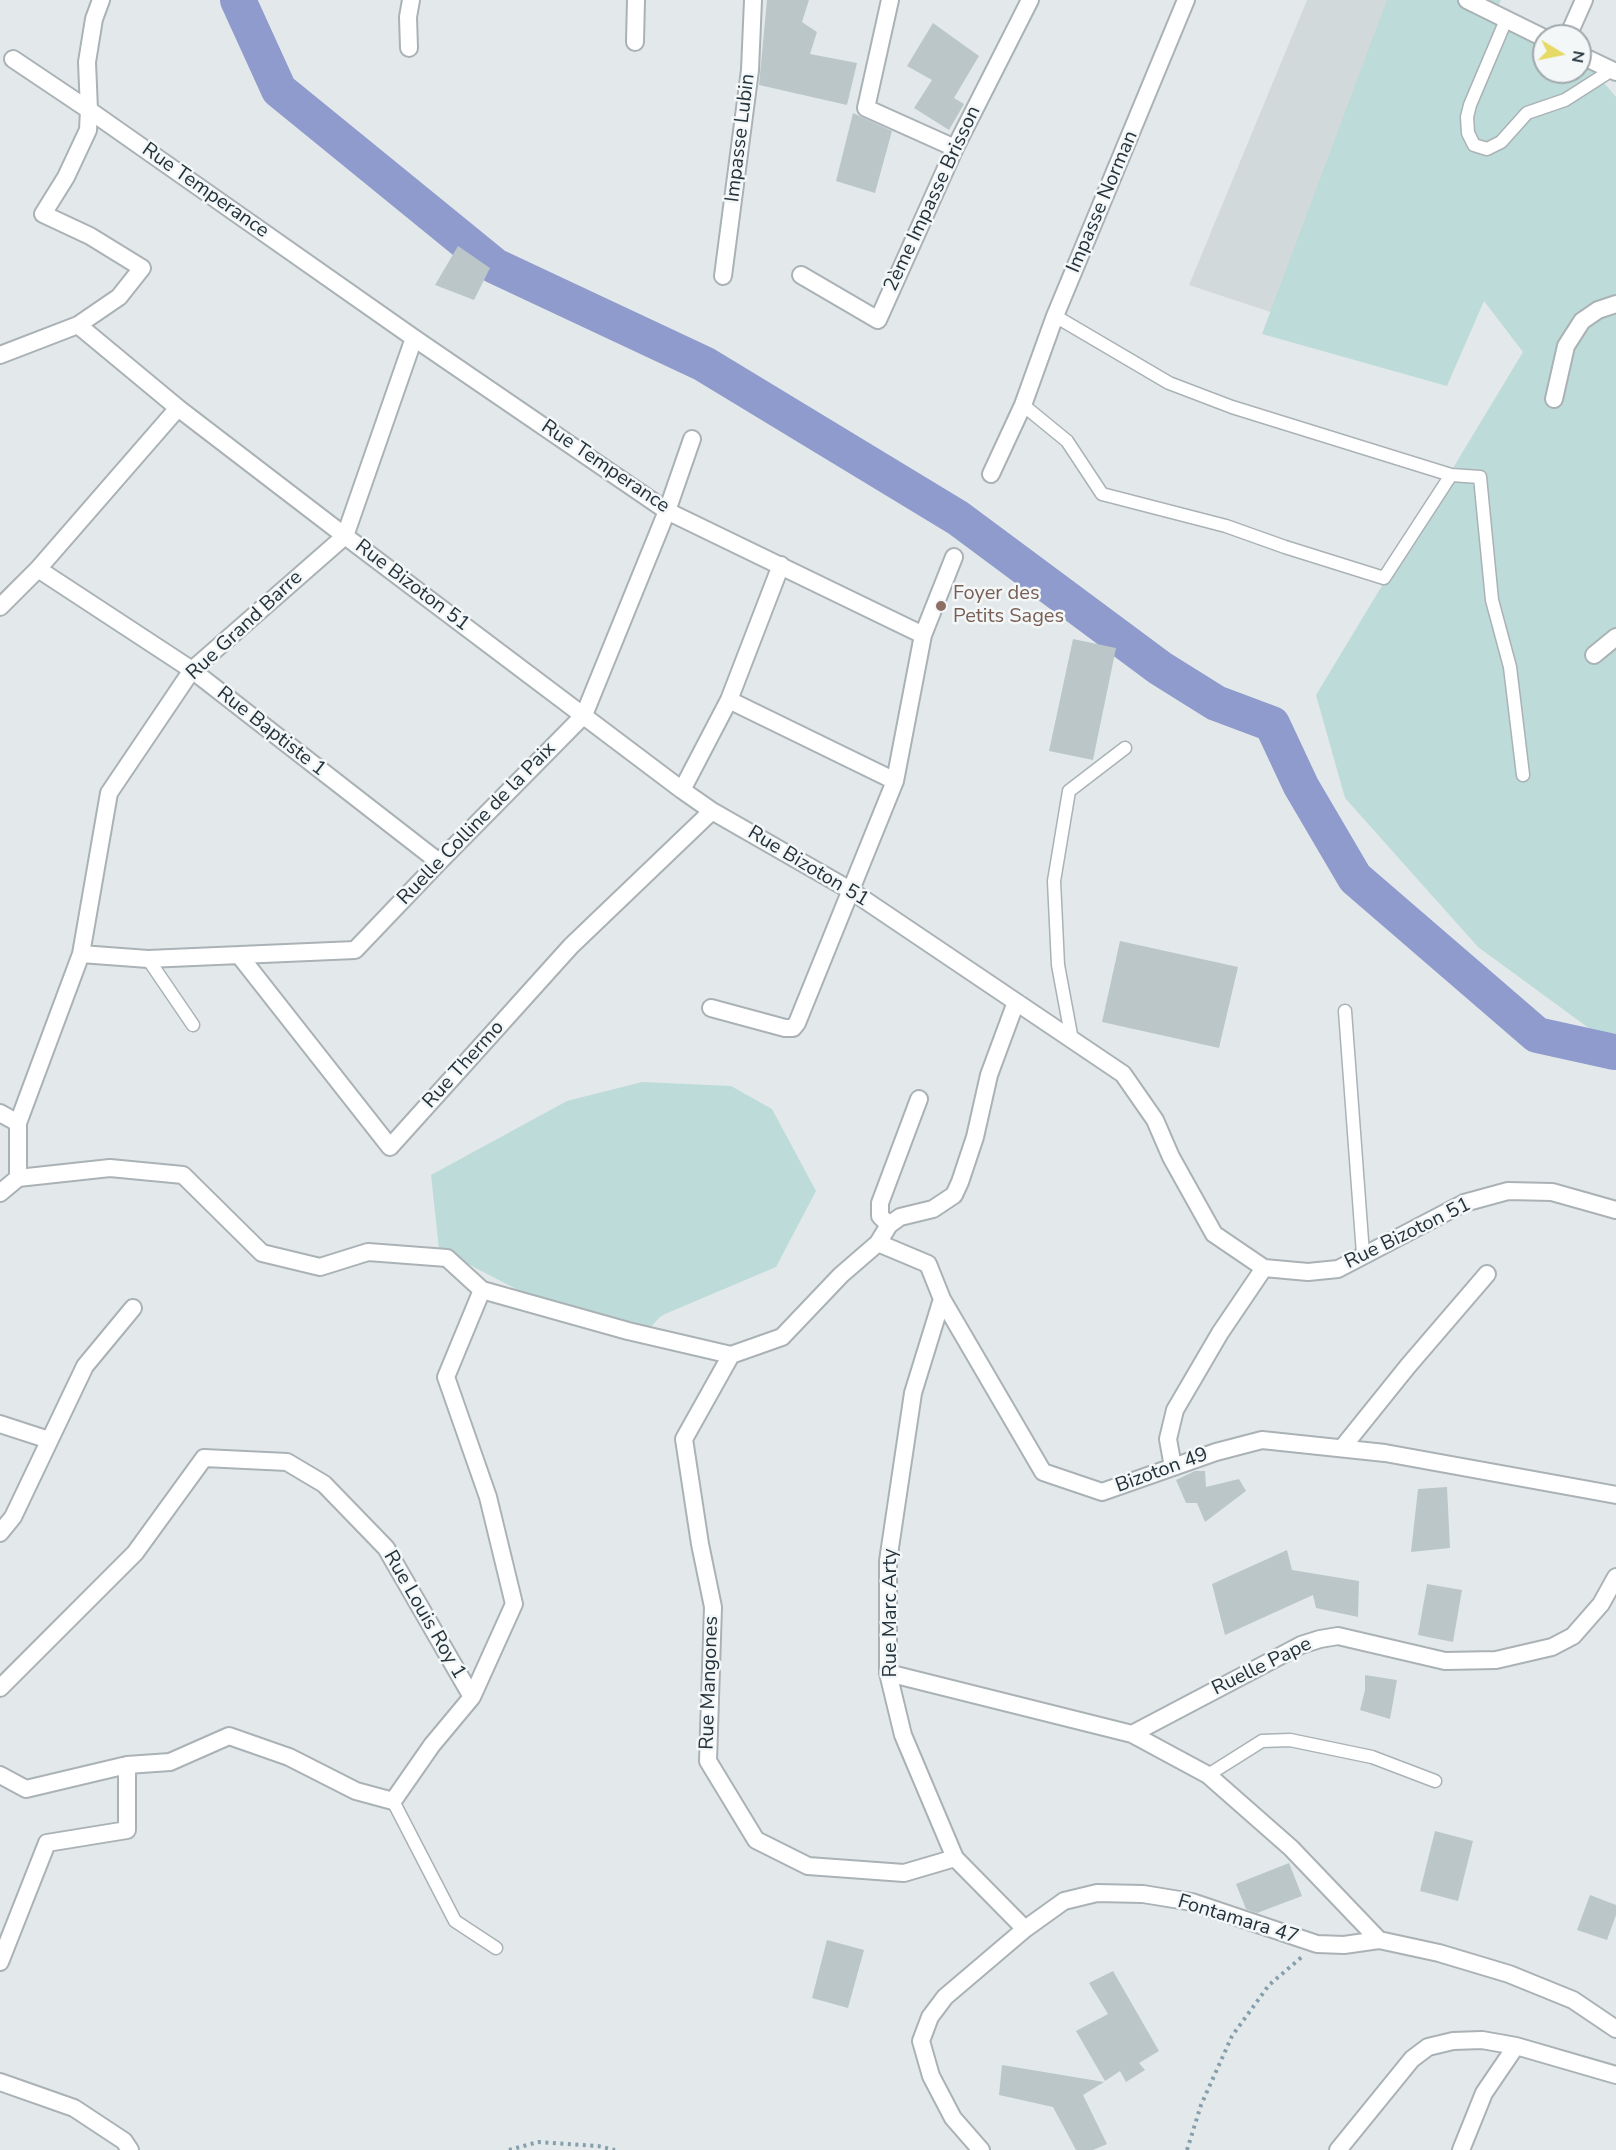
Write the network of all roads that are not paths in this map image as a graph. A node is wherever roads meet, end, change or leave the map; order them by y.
1 (101, 0) edge
2 (411, 0) edge
3 (636, 0) edge
4 (753, 0) edge
5 (890, 0) edge
6 (1030, 0) edge
7 (1186, 0) edge
8 (1467, 0) edge
9 (1584, 0) edge
10 (1506, 20) junction
11 (1573, 24) edge
12 (1532, 32) edge
13 (635, 42) dead end
14 (409, 48) dead end
15 (13, 59) dead end
16 (1592, 61) edge
17 (1614, 71) edge
18 (89, 110) junction
19 (955, 148) junction
20 (801, 275) dead end
21 (723, 276) dead end
22 (1616, 304) edge
23 (1055, 316) junction
24 (78, 325) junction
25 (414, 338) junction
26 (0, 355) edge
27 (1554, 399) dead end
28 (1023, 405) junction
29 (178, 408) junction
30 (692, 439) dead end
31 (991, 474) dead end
32 (1451, 475) junction
33 (667, 511) junction
34 (345, 536) junction
35 (954, 556) dead end
36 (781, 565) junction
37 (38, 569) junction
38 (0, 607) edge
39 (923, 635) junction
40 (1616, 637) edge
41 (1594, 655) dead end
42 (192, 670) junction
43 (729, 700) junction
44 (584, 715) junction
45 (1125, 748) dead end
46 (1523, 775) dead end
47 (895, 781) junction
48 (682, 790) junction
49 (712, 811) junction
50 (439, 862) junction
51 (850, 890) junction
52 (81, 954) junction
53 (239, 955) junction
54 (147, 959) junction
55 (1016, 1002) junction
56 (711, 1008) dead end
57 (1345, 1011) dead end
58 (193, 1025) dead end
59 (1072, 1040) junction
60 (919, 1099) dead end
61 (0, 1113) edge
62 (18, 1123) junction
63 (18, 1178) junction
64 (0, 1193) edge
65 (1616, 1210) edge
66 (889, 1225) junction
67 (878, 1242) junction
68 (1363, 1254) junction
69 (1264, 1268) junction
70 (1487, 1274) dead end
71 (482, 1290) junction
72 (942, 1299) junction
73 (133, 1308) dead end
74 (731, 1355) junction
75 (0, 1424) edge
76 (49, 1440) junction
77 (1342, 1448) junction
78 (1173, 1467) junction
79 (1616, 1495) edge
80 (0, 1533) edge
81 (1616, 1577) edge
82 (888, 1673) junction
83 (0, 1688) edge
84 (472, 1697) junction
85 (1132, 1734) junction
86 (127, 1765) junction
87 (0, 1775) edge
88 (1208, 1775) junction
89 (1435, 1781) dead end
90 (393, 1801) junction
91 (956, 1858) junction
92 (1024, 1929) junction
93 (1379, 1940) junction
94 (496, 1948) dead end
95 (0, 1962) edge
96 (1616, 2029) edge
97 (1516, 2046) junction
98 (1616, 2075) edge
99 (0, 2082) edge
100 (130, 2150) edge
101 (981, 2150) edge
102 (1338, 2150) edge
103 (1461, 2150) edge

1 - 18 street
2 - 14 street
3 - 13 street
4 - 21 street, Impasse Lubin
5 - 19 street
6 - 19 street, 2ème Impasse Brisson
7 - 23 street, Impasse Norman
8 - 10 street
9 - 11 street
10 - 12 street
10 - 17 lane
15 - 18 street, Rue Temperance
16 - 17 street
18 - 24 street
18 - 25 street, Rue Temperance
19 - 20 street, 2ème Impasse Brisson
22 - 27 street
23 - 28 street, Impasse Norman
23 - 32 lane
24 - 26 street
24 - 29 street, Rue Bizoton 51
25 - 33 street, Rue Temperance
25 - 34 street, Rue Grand Barre
28 - 31 street, Impasse Norman
28 - 32 lane
29 - 34 street, Rue Bizoton 51
29 - 37 street
30 - 33 street, Ruelle Colline de la Paix
32 - 46 lane
33 - 36 street, Rue Temperance
33 - 44 street, Ruelle Colline de la Paix
34 - 42 street, Rue Grand Barre
34 - 44 street, Rue Bizoton 51
35 - 39 street
36 - 39 street, Rue Temperance
36 - 43 street
37 - 38 street
37 - 42 street, Rue Baptiste 1
39 - 47 street
40 - 41 street
42 - 50 street, Rue Baptiste 1
42 - 52 street, Rue Grand Barre
43 - 47 street
43 - 48 street
44 - 48 street, Rue Bizoton 51
44 - 50 street, Ruelle Colline de la Paix
45 - 59 lane
47 - 51 street
48 - 49 street, Rue Bizoton 51
49 - 51 street, Rue Bizoton 51
49 - 53 street, Rue Thermo
50 - 53 street, Ruelle Colline de la Paix
51 - 55 street, Rue Bizoton 51
51 - 56 street
52 - 54 street, Ruelle Colline de la Paix
52 - 62 street, Rue Grand Barre
53 - 54 street, Ruelle Colline de la Paix
54 - 58 lane
55 - 59 street, Rue Bizoton 51
55 - 66 street
57 - 68 lane
59 - 69 street, Rue Bizoton 51
60 - 66 street
61 - 62 street
62 - 63 street
63 - 64 street
63 - 71 street
65 - 68 street, Rue Bizoton 51
66 - 67 street
67 - 72 street, Bizoton 49
67 - 74 street
68 - 69 street, Rue Bizoton 51
69 - 78 street
70 - 77 street
71 - 74 street
71 - 84 street, Rue Louis Roy 1
72 - 78 street, Bizoton 49
72 - 82 street, Rue Marc Arty
73 - 76 street
74 - 91 street, Rue Mangones
75 - 76 street
76 - 80 street
77 - 78 street, Bizoton 49
77 - 79 street, Bizoton 49
81 - 85 street, Ruelle Pape
82 - 85 street
82 - 91 street, Rue Marc Arty
83 - 84 street, Rue Louis Roy 1
84 - 90 street
85 - 88 street
86 - 87 street
86 - 90 street
86 - 95 street
88 - 89 lane
88 - 93 street
90 - 94 lane
91 - 92 street, Rue Marc Arty
92 - 93 street, Fontamara 47
92 - 101 street, Fontamara 47
93 - 96 street, Fontamara 47
97 - 98 street
97 - 102 street
97 - 103 street
99 - 100 street

